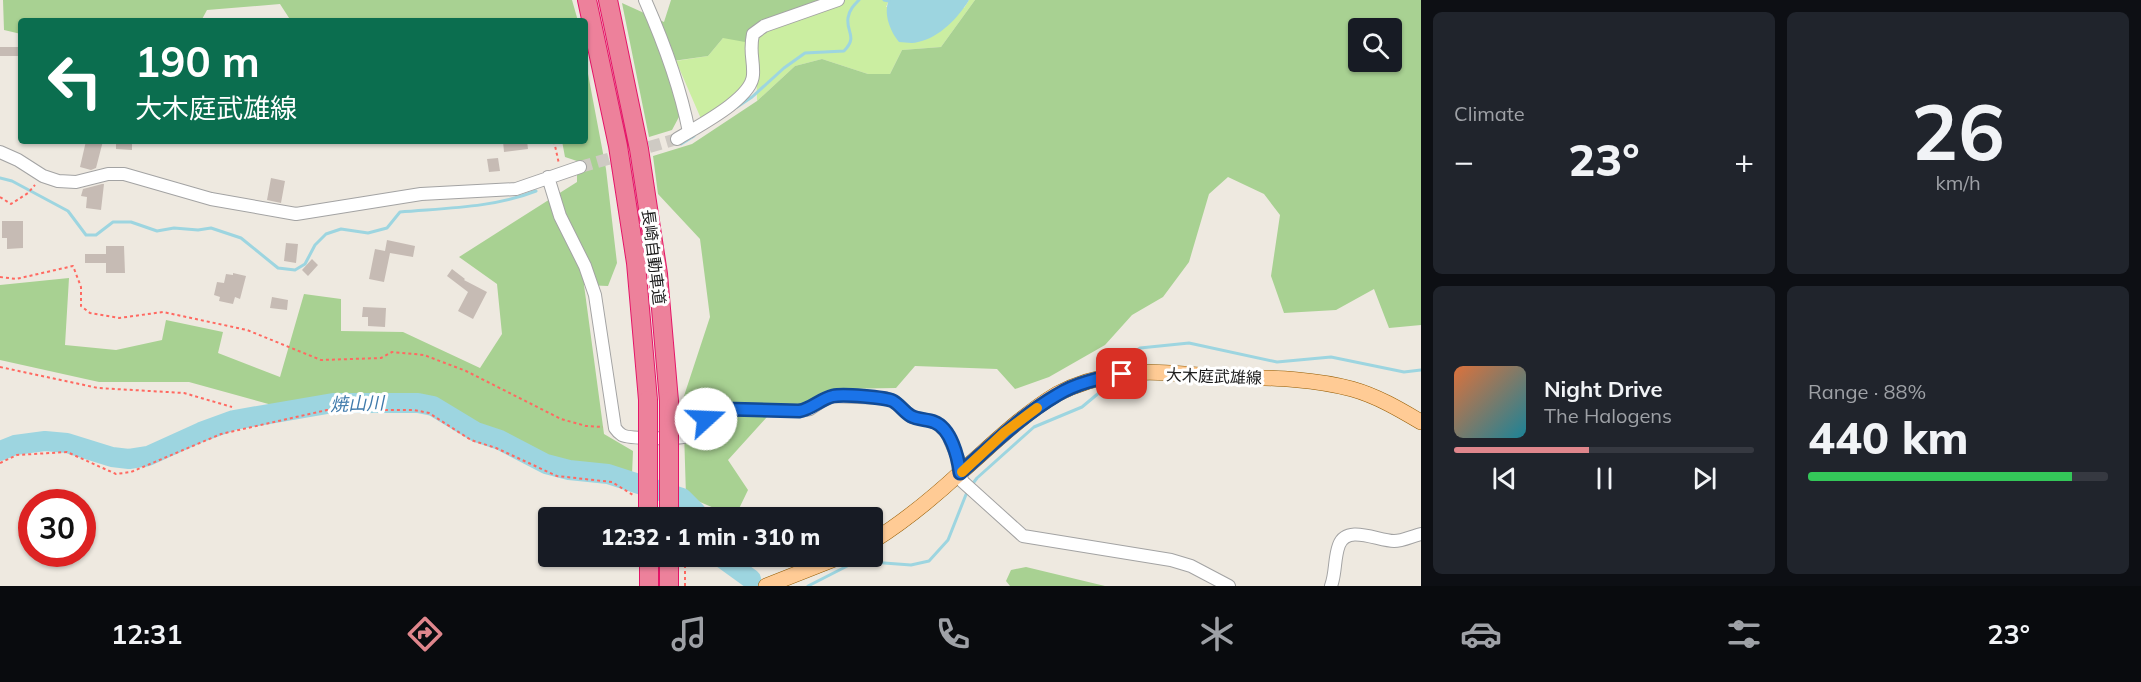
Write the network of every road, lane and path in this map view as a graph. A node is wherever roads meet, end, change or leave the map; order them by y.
1 (587, 0) edge
2 (608, 0) edge
3 (645, 0) edge
4 (838, 0) edge
5 (689, 132) junction
6 (677, 139) tunnel mouth
7 (554, 144) edge
8 (0, 152) edge
9 (580, 167) tunnel mouth
10 (554, 175) junction
11 (33, 187) dead end
12 (0, 197) edge
13 (0, 277) edge
14 (0, 367) edge
15 (232, 407) dead end
16 (1421, 422) edge
17 (615, 428) junction
18 (0, 462) edge
19 (967, 483) junction
20 (640, 499) dead end
21 (648, 507) edge
22 (669, 507) edge
23 (1421, 534) edge
24 (883, 535) edge
25 (649, 567) edge
26 (669, 567) edge
27 (685, 567) edge
28 (814, 567) edge
29 (649, 586) edge
30 (669, 586) edge
31 (685, 586) edge
32 (766, 586) edge
33 (1229, 586) edge
34 (1331, 586) edge

1 - 21 highway, 長崎自動車道, bridge
2 - 22 highway, 長崎自動車道, bridge
3 - 5 street
4 - 5 street
5 - 6 street
7 - 10 path
8 - 10 street
9 - 10 street
10 - 17 street
11 - 12 path
13 - 17 path
14 - 15 path
16 - 19 main road, 大木庭武雄線
17 - 19 street
18 - 20 path
19 - 24 main road, 大木庭武雄線
19 - 33 street
23 - 34 street
25 - 29 highway
26 - 30 highway
27 - 31 path
28 - 32 main road

